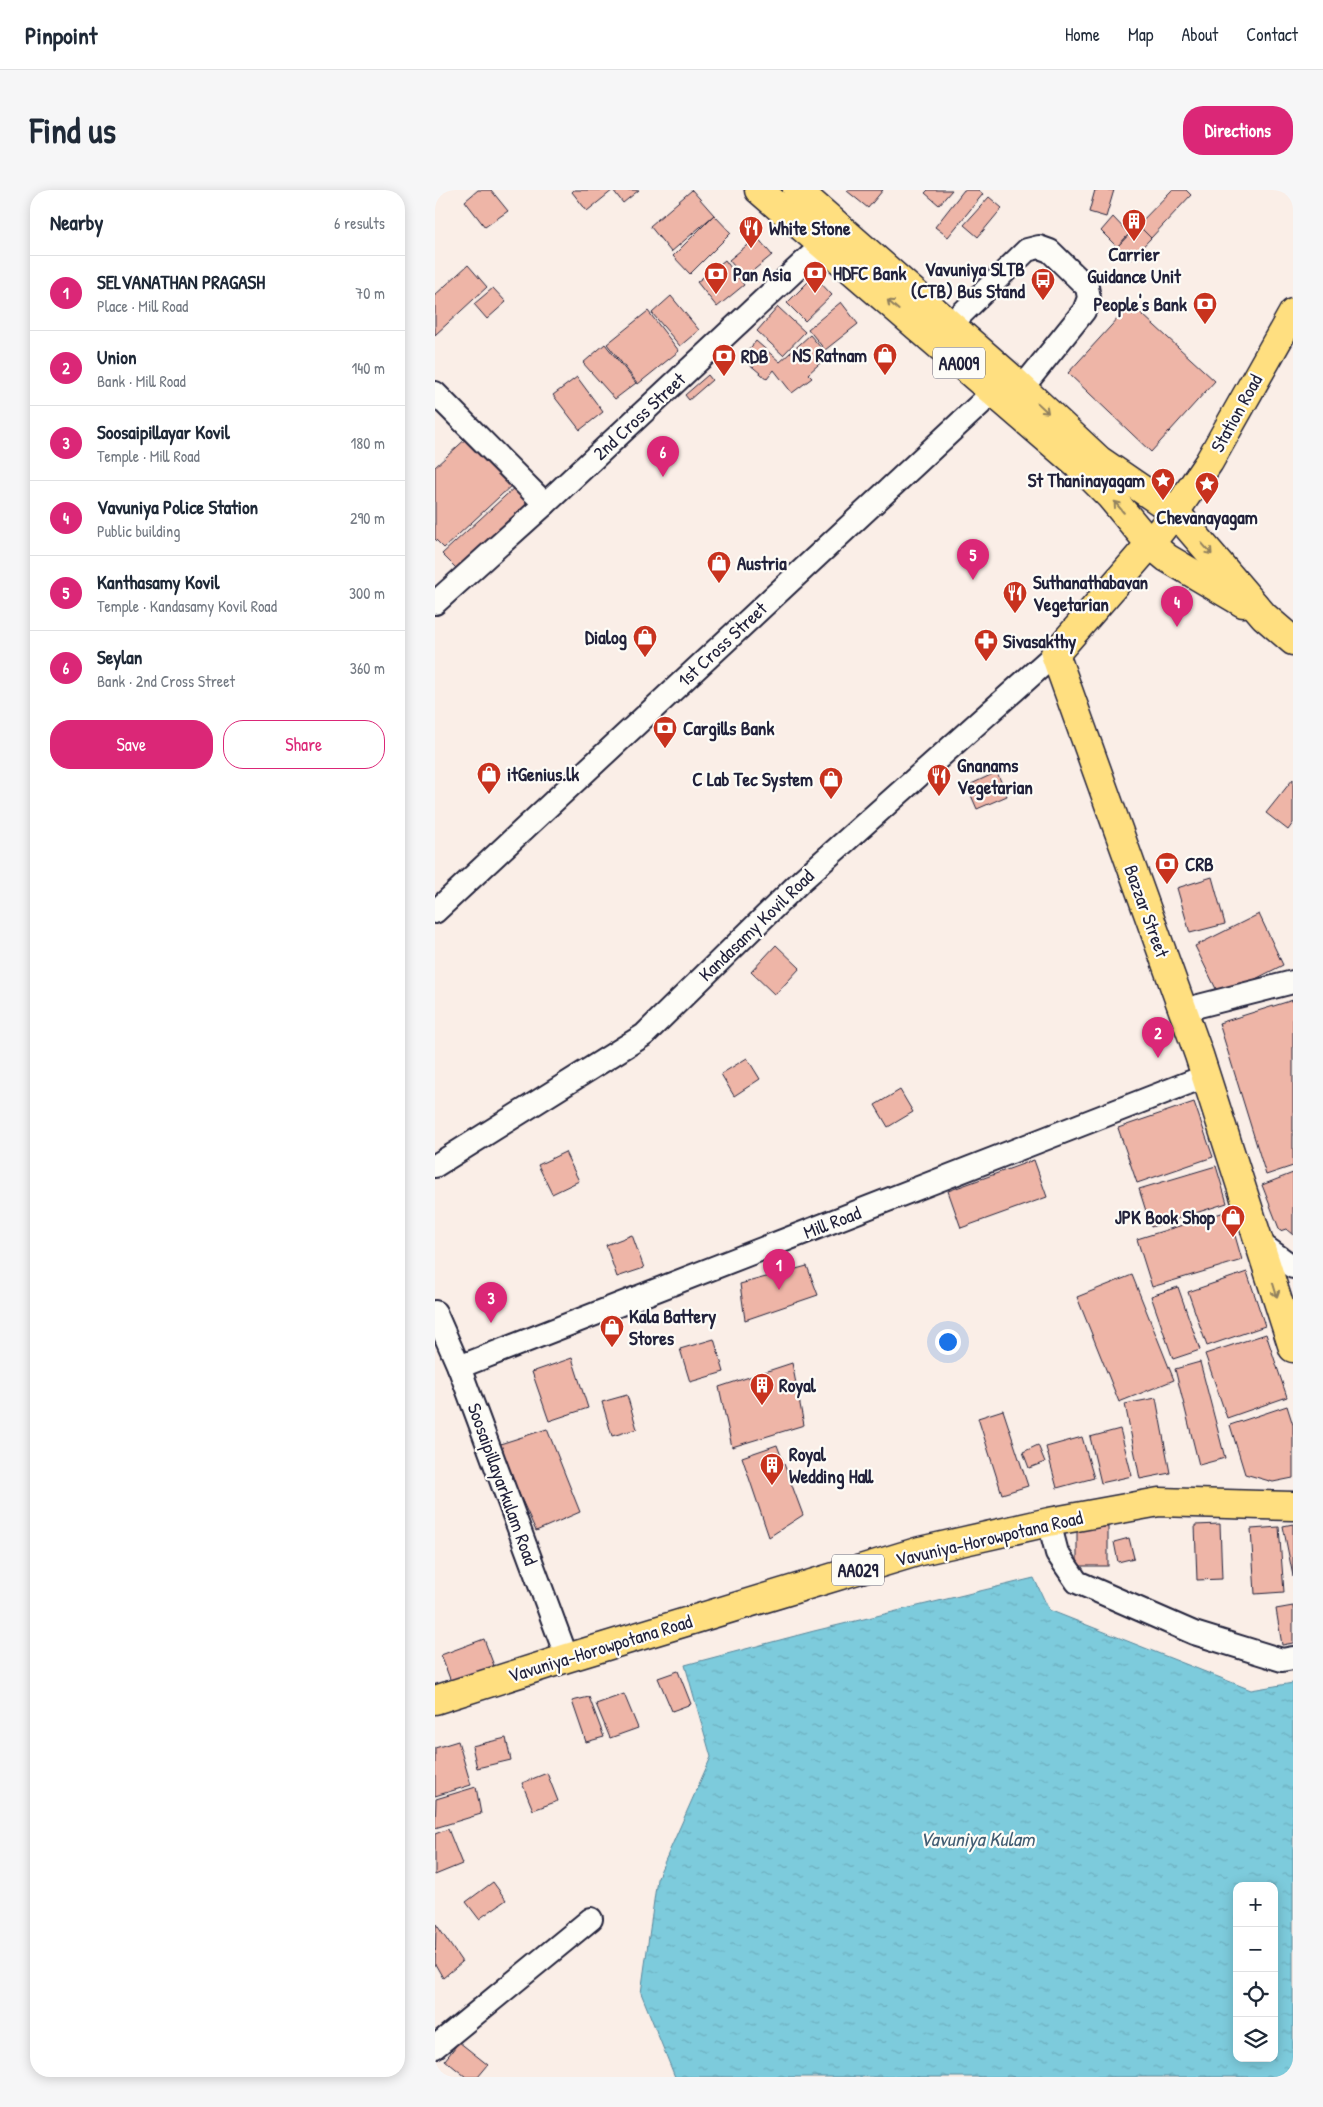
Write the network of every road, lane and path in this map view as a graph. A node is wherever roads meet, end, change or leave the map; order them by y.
1 (759, 190) edge
2 (797, 190) edge
3 (832, 236) junction
4 (1293, 313) edge
5 (934, 320) junction
6 (1008, 386) junction
7 (435, 393) edge
8 (545, 504) junction
9 (1175, 512) junction
10 (1150, 544) junction
11 (435, 603) edge
12 (1264, 616) junction
13 (1293, 641) edge
14 (1055, 654) junction
15 (435, 912) edge
16 (1293, 982) edge
17 (1183, 1010) junction
18 (1205, 1076) junction
19 (435, 1166) edge
20 (1261, 1244) junction
21 (1293, 1267) edge
22 (435, 1312) edge
23 (1293, 1348) edge
24 (459, 1367) junction
25 (1293, 1506) edge
26 (1049, 1522) junction
27 (567, 1658) junction
28 (1293, 1658) edge
29 (435, 1700) edge
30 (591, 1920) dead end
31 (435, 2048) edge

1 - 3 main road, AA009
2 - 3 main road, AA009
3 - 5 main road, AA009
3 - 8 street, 2nd Cross Street
4 - 9 main road, Station Road
5 - 6 main road, AA009
5 - 6 street, 1st Cross Street
6 -> 9 main road, AA009
10 -> 6 main road, AA009
6 - 15 street, 1st Cross Street
7 - 8 street
8 - 11 street, 2nd Cross Street
9 - 10 main road
9 -> 12 main road, AA009
10 - 12 main road, AA009
10 - 14 main road
12 - 13 main road, AA009
14 - 17 main road, Bazzar Street
14 - 19 street, Kandasamy Kovil Road
16 - 17 street
17 - 18 main road, Bazzar Street
18 - 20 main road, Bazzar Street
18 - 24 street, Mill Road
20 - 21 street
20 -> 23 main road, Bazzar Street
22 - 24 street, Soosaipillayarkulam Road
24 - 27 street, Soosaipillayarkulam Road
25 - 26 main road, Vavuniya-Horowpotana Road / AA029
26 - 27 main road, Vavuniya-Horowpotana Road / AA029
26 - 28 street
27 - 29 main road, Vavuniya-Horowpotana Road / AA029
30 - 31 street

